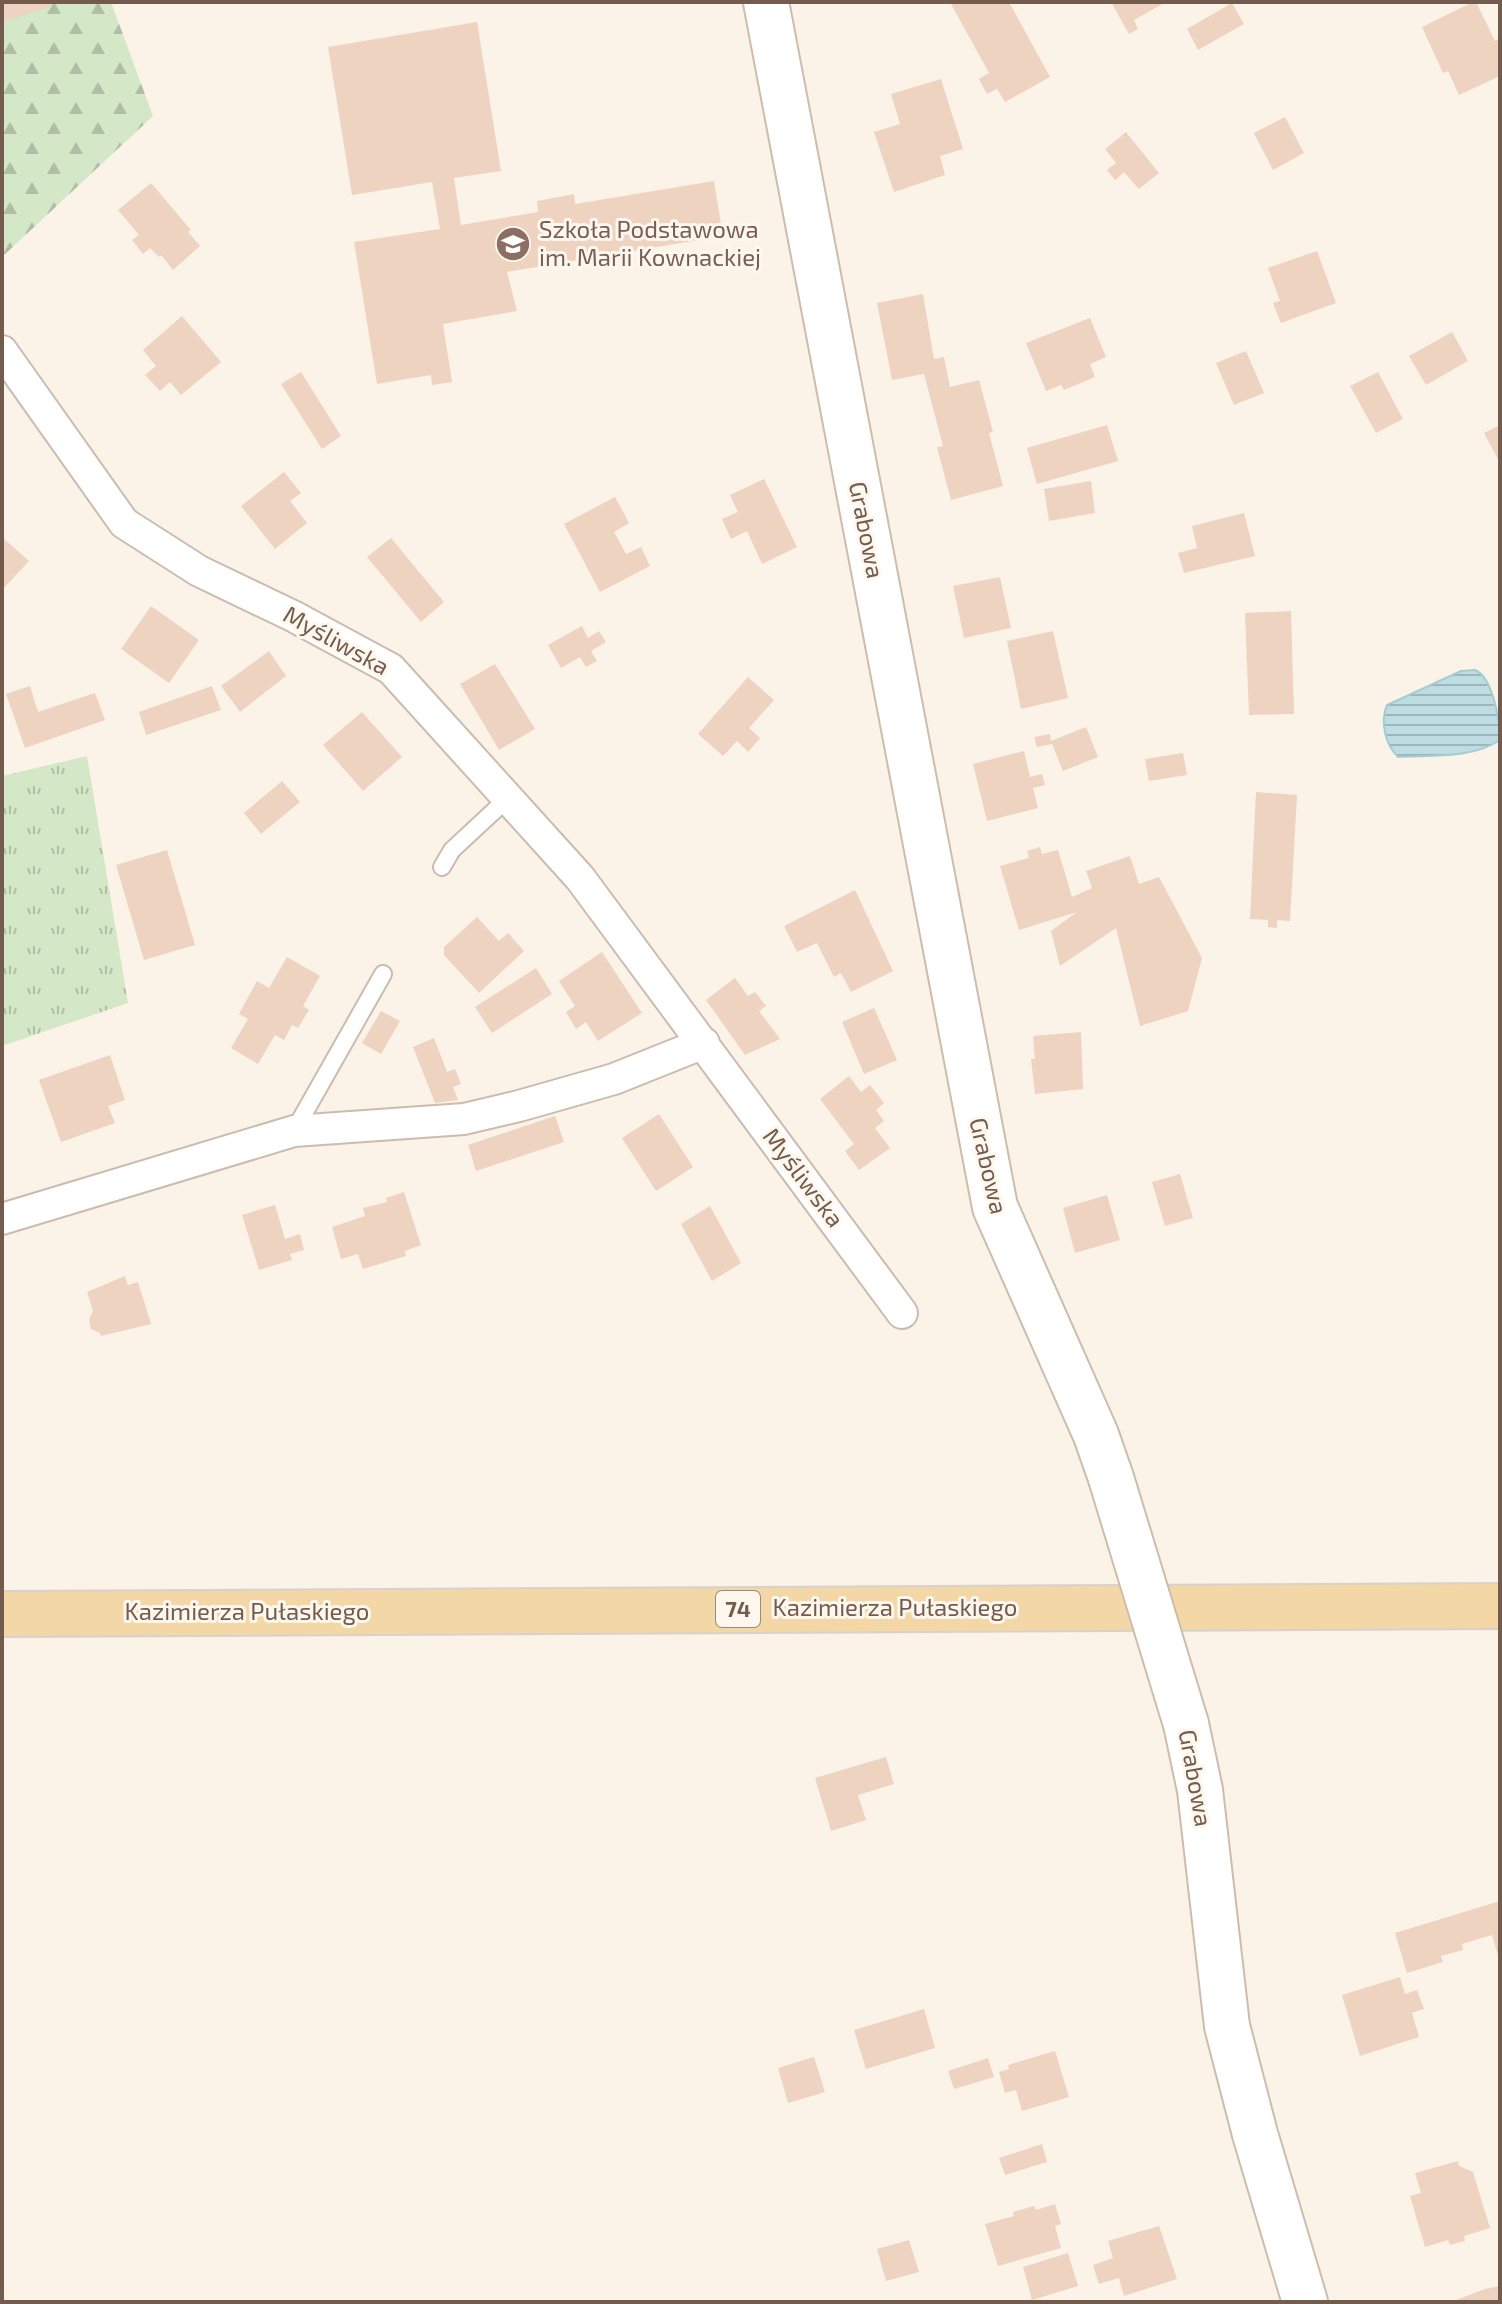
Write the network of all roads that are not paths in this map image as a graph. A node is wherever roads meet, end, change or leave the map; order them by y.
1 (766, 2) edge
2 (2, 351) edge
3 (508, 798) junction
4 (442, 867) dead end
5 (383, 974) dead end
6 (704, 1043) junction
7 (294, 1131) junction
8 (2, 1219) edge
9 (902, 1313) dead end
10 (1500, 1606) edge
11 (2, 1614) edge
12 (1305, 2302) edge

1 - 12 street, Grabowa, bridge
2 - 3 street, Myśliwska
3 - 4 lane
3 - 6 street, Myśliwska
5 - 7 lane
6 - 7 street
6 - 9 street, Myśliwska
7 - 8 street
10 - 11 main road, Kazimierza Pułaskiego / 74

